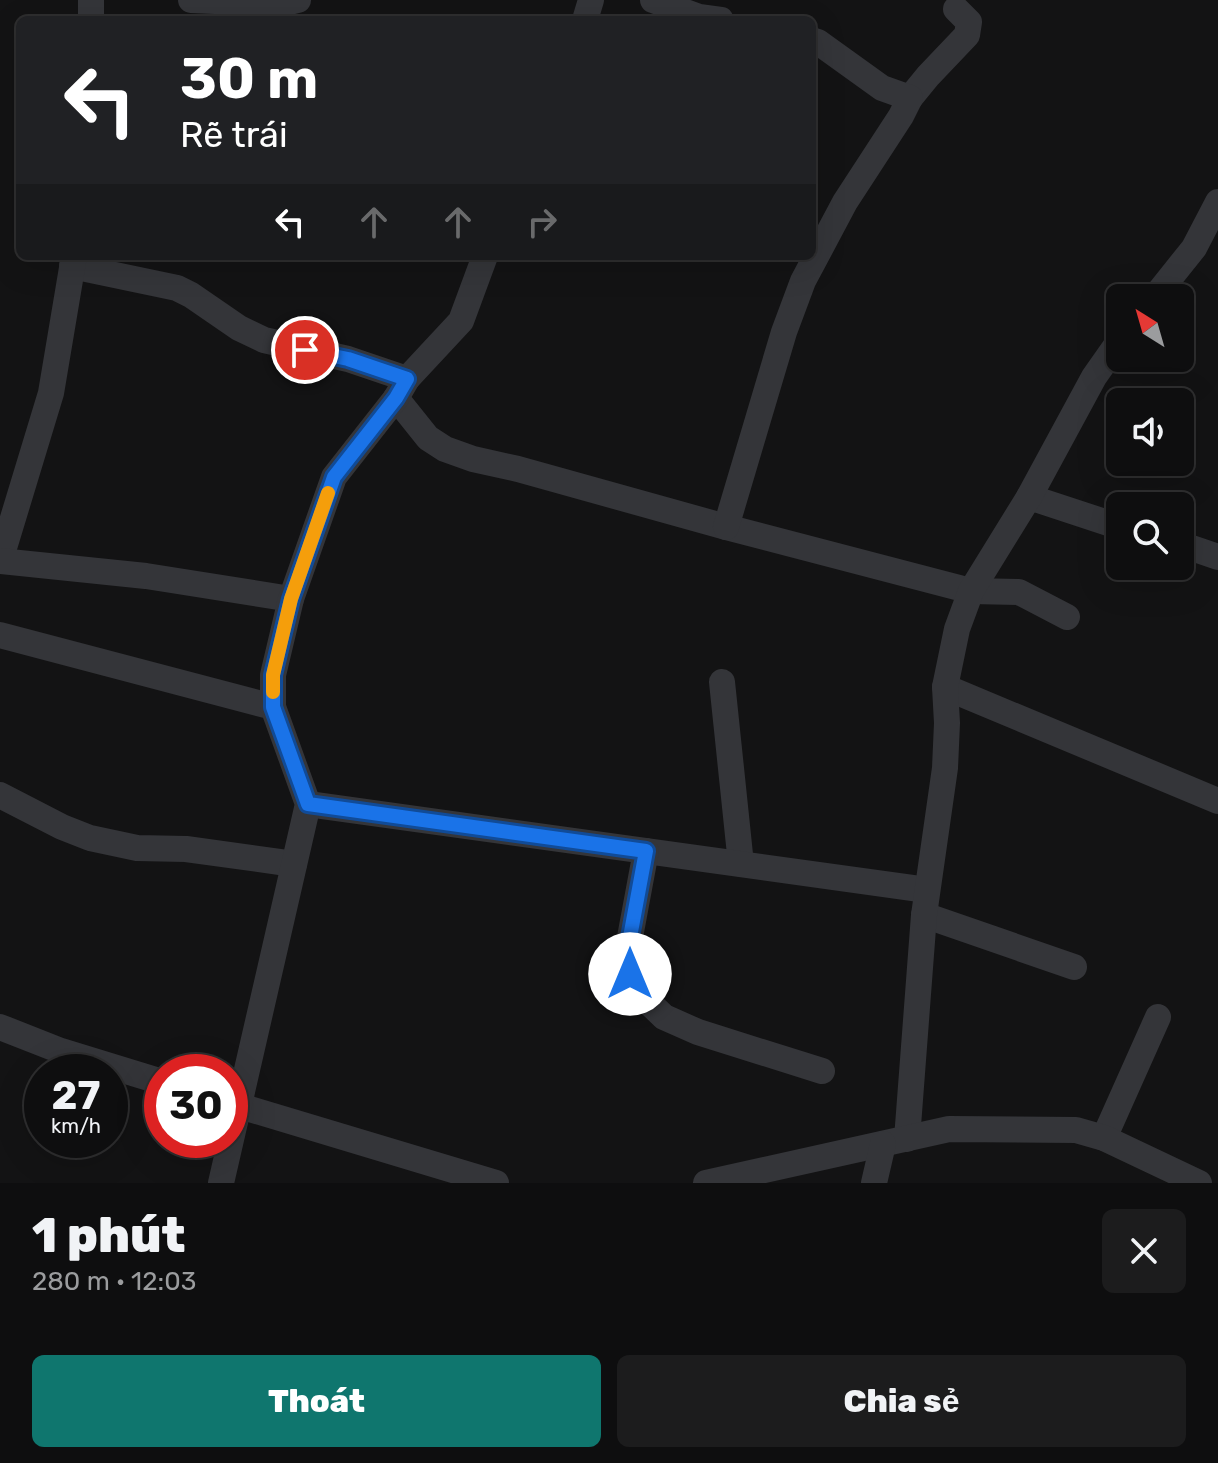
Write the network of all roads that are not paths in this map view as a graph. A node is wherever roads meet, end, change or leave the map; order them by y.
1 (191, 0) edge
2 (298, 0) edge
3 (653, 0) edge
4 (956, 9) dead end
5 (696, 16) edge
6 (816, 41) edge
7 (910, 98) junction
8 (1218, 202) edge
9 (816, 257) edge
10 (484, 260) edge
11 (814, 260) edge
12 (73, 261) edge
13 (1165, 284) edge
14 (1106, 360) edge
15 (402, 389) junction
16 (1029, 497) junction
17 (1106, 522) edge
18 (726, 527) junction
19 (1194, 549) edge
20 (1218, 557) edge
21 (0, 561) edge
22 (971, 591) junction
23 (291, 599) junction
24 (1067, 617) dead end
25 (0, 635) edge
26 (722, 682) dead end
27 (945, 687) junction
28 (273, 707) junction
29 (0, 795) edge
30 (1218, 801) edge
31 (308, 804) junction
32 (646, 851) junction
33 (294, 864) junction
34 (741, 864) junction
35 (926, 902) junction
36 (1074, 967) dead end
37 (1158, 1017) dead end
38 (0, 1027) edge
39 (247, 1054) edge
40 (822, 1071) dead end
41 (144, 1076) edge
42 (248, 1109) edge
43 (1104, 1138) junction
44 (895, 1141) junction
45 (225, 1158) edge
46 (420, 1172) edge
47 (221, 1183) edge
48 (496, 1183) edge
49 (706, 1183) edge
50 (874, 1183) edge
51 (1199, 1183) edge

1 - 2 street
3 - 5 street
4 - 7 street
6 - 7 street
7 - 9 street
8 - 13 street
10 - 15 street
11 - 18 street
12 - 15 street
12 - 21 street
14 - 16 street
15 - 18 street
15 - 23 street
16 - 17 street
16 - 22 street
18 - 22 street
19 - 20 street
21 - 23 street
22 - 24 street
22 - 27 street
23 - 28 street
25 - 28 street
26 - 34 street
27 - 30 street
27 - 35 street
28 - 31 street
29 - 33 street
31 - 32 street
31 - 33 street
32 - 34 street
32 - 40 street
33 - 39 street
34 - 35 street
35 - 36 street
35 - 44 street
37 - 43 street
38 - 41 street
42 - 46 street
43 - 44 street
43 - 51 street
44 - 49 street
44 - 50 street
45 - 47 street
46 - 48 street

